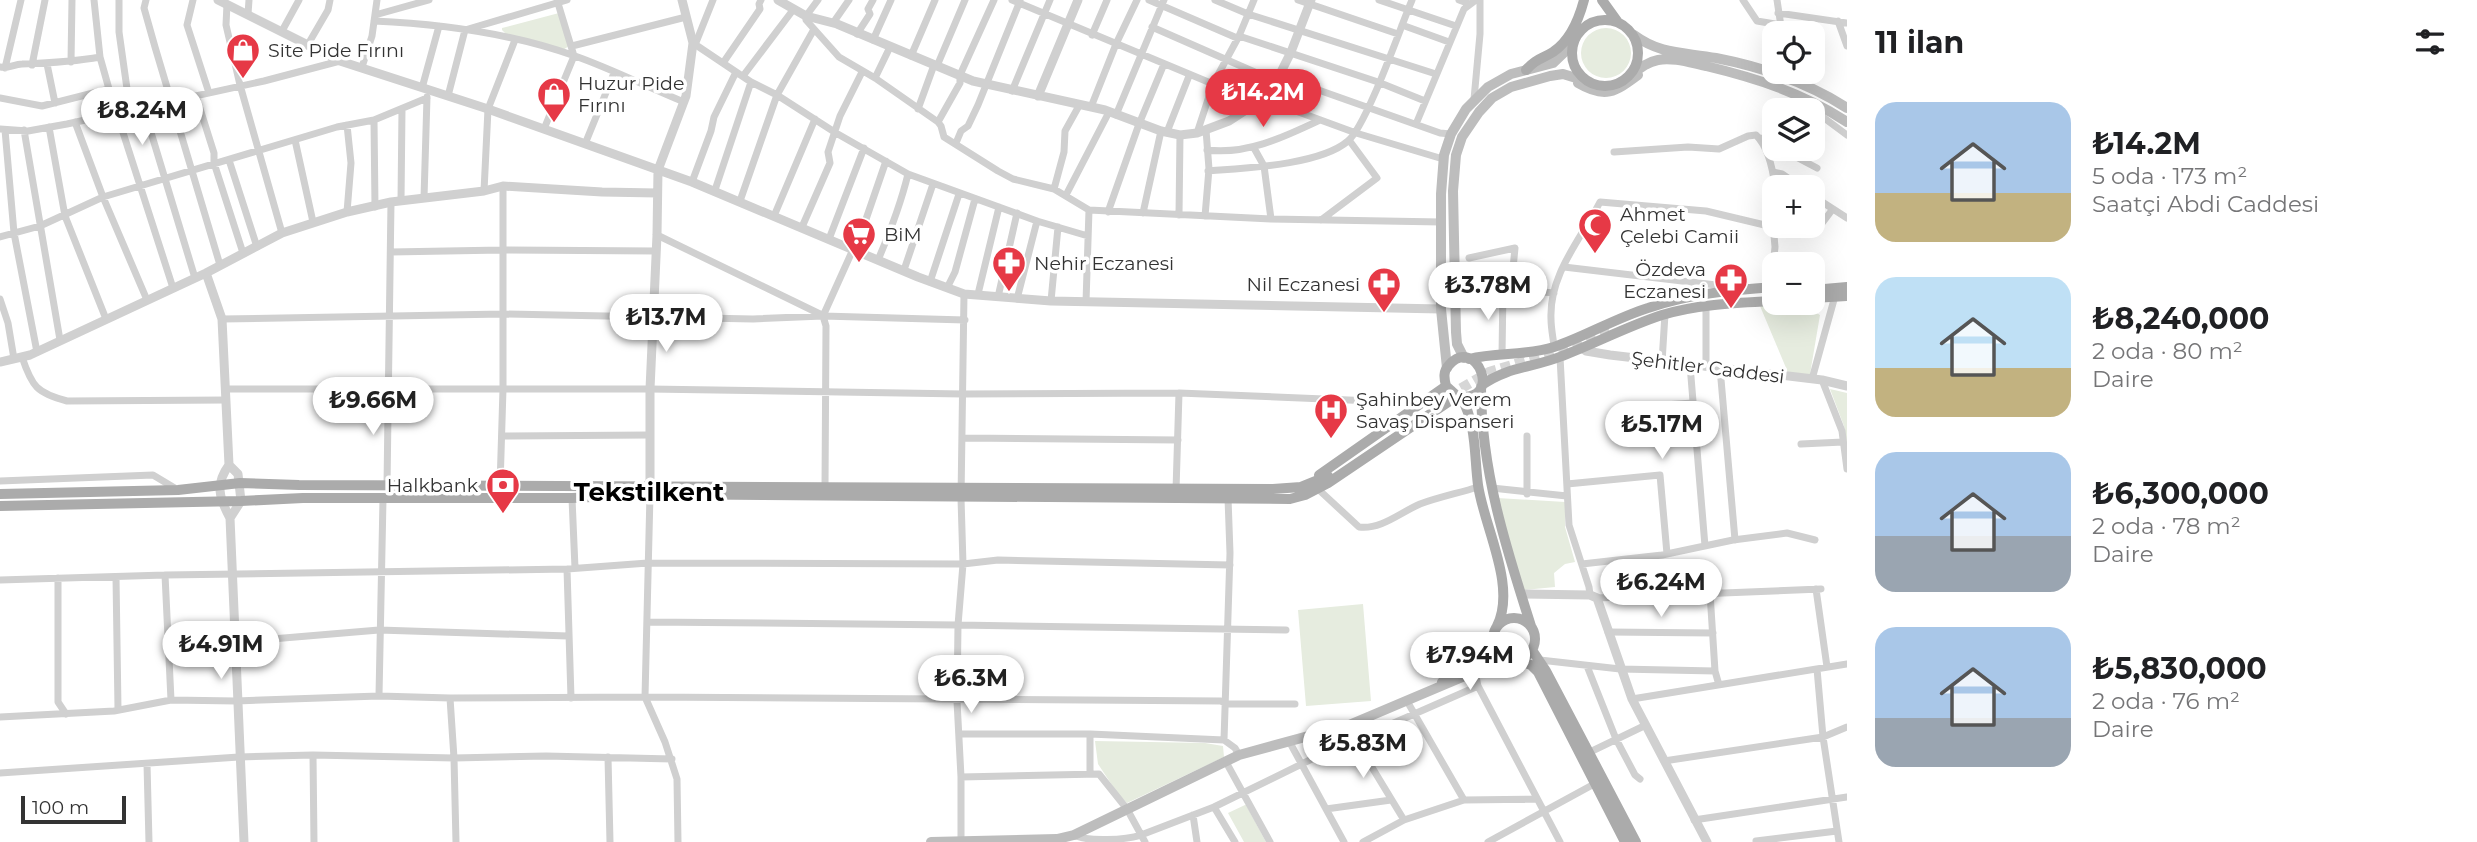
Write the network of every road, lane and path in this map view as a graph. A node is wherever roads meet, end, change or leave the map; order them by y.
1 (21, 0) edge
2 (45, 0) edge
3 (72, 0) edge
4 (94, 0) edge
5 (119, 0) edge
6 (146, 0) edge
7 (193, 0) edge
8 (249, 0) edge
9 (299, 0) edge
10 (330, 0) edge
11 (377, 0) edge
12 (429, 0) edge
13 (567, 0) edge
14 (682, 0) edge
15 (713, 0) edge
16 (761, 0) edge
17 (778, 0) edge
18 (818, 0) edge
19 (849, 0) edge
20 (873, 0) edge
21 (891, 0) edge
22 (935, 0) edge
23 (965, 0) edge
24 (994, 0) edge
25 (1050, 0) edge
26 (1078, 0) edge
27 (1107, 0) edge
28 (1137, 0) edge
29 (1149, 0) edge
30 (1215, 0) edge
31 (1254, 0) edge
32 (1298, 0) edge
33 (1379, 0) edge
34 (1412, 0) edge
35 (1459, 0) edge
36 (1586, 0) edge
37 (1602, 0) edge
38 (1743, 0) edge
39 (1777, 0) edge
40 (222, 1) edge
41 (558, 1) edge
42 (1018, 1) edge
43 (1475, 1) edge
44 (1310, 2) edge
45 (1163, 3) edge
46 (1408, 9) junction
47 (793, 10) junction
48 (248, 13) junction
49 (1778, 13) junction
50 (1043, 14) junction
51 (1248, 14) junction
52 (806, 16) junction
53 (686, 17) junction
54 (375, 18) junction
55 (496, 21) junction
56 (1617, 21) junction
57 (1780, 21) edge
58 (1843, 22) edge
59 (833, 23) junction
60 (1762, 23) edge
61 (1066, 24) junction
62 (1402, 25) junction
63 (439, 26) junction
64 (1456, 26) junction
65 (1585, 26) junction
66 (1152, 27) junction
67 (1299, 29) junction
68 (465, 30) junction
69 (813, 30) junction
70 (282, 31) junction
71 (486, 33) junction
72 (856, 34) junction
73 (1398, 34) junction
74 (1092, 35) junction
75 (1634, 35) junction
76 (1238, 37) junction
77 (515, 40) junction
78 (873, 40) junction
79 (1450, 42) junction
80 (694, 44) junction
81 (1116, 44) junction
82 (1573, 44) junction
83 (307, 46) junction
84 (572, 46) junction
85 (1847, 46) edge
86 (890, 47) junction
87 (1290, 52) junction
88 (1141, 55) junction
89 (574, 56) junction
90 (911, 56) junction
91 (100, 57) junction
92 (1388, 58) junction
93 (1226, 59) junction
94 (1669, 59) junction
95 (340, 61) junction
96 (71, 62) junction
97 (723, 63) junction
98 (47, 64) junction
99 (1164, 64) junction
100 (32, 65) junction
101 (936, 66) junction
102 (362, 67) junction
103 (3, 68) edge
104 (1762, 68) edge
105 (1526, 71) junction
106 (862, 72) junction
107 (614, 73) junction
108 (740, 74) junction
109 (1436, 74) junction
110 (1563, 74) junction
111 (960, 75) junction
112 (1189, 76) junction
113 (1630, 76) junction
114 (875, 78) junction
115 (1277, 79) junction
116 (751, 82) junction
117 (1378, 82) junction
118 (1589, 82) junction
119 (986, 84) junction
120 (1810, 84) edge
121 (240, 85) junction
122 (1213, 85) junction
123 (109, 89) junction
124 (1012, 91) junction
125 (425, 92) junction
126 (209, 93) junction
127 (777, 95) junction
128 (196, 96) junction
129 (448, 96) junction
130 (1038, 96) junction
131 (0, 98) edge
132 (1263, 100) junction
133 (1474, 100) junction
134 (170, 101) junction
135 (1425, 101) junction
136 (684, 102) junction
137 (55, 103) junction
138 (1080, 104) junction
139 (144, 107) junction
140 (1091, 107) junction
141 (1368, 107) junction
142 (1847, 108) edge
143 (402, 109) junction
144 (488, 109) junction
145 (918, 109) junction
146 (130, 110) junction
147 (115, 113) junction
148 (1112, 113) junction
149 (815, 119) junction
150 (1825, 119) edge
151 (374, 120) junction
152 (1320, 120) junction
153 (75, 122) junction
154 (938, 122) junction
155 (1847, 122) edge
156 (1139, 124) junction
157 (1416, 124) junction
158 (347, 125) junction
159 (50, 127) junction
160 (544, 129) junction
161 (3, 130) edge
162 (24, 131) junction
163 (1164, 132) junction
164 (1202, 132) junction
165 (836, 133) junction
166 (1356, 133) junction
167 (1451, 134) junction
168 (1181, 135) junction
169 (1847, 135) edge
170 (1760, 138) joint
171 (295, 140) junction
172 (1349, 140) junction
173 (956, 143) junction
174 (585, 144) junction
175 (864, 148) junction
176 (1254, 148) junction
177 (1206, 150) junction
178 (258, 152) junction
179 (1614, 152) dead end
180 (1443, 159) junction
181 (229, 160) junction
182 (886, 161) junction
183 (1804, 161) edge
184 (214, 163) junction
185 (1264, 166) junction
186 (1817, 168) dead end
187 (657, 170) junction
188 (1208, 171) junction
189 (191, 172) junction
190 (1773, 172) junction
191 (908, 174) junction
192 (1773, 175) edge
193 (1784, 175) edge
194 (167, 178) junction
195 (692, 181) junction
196 (933, 184) junction
197 (503, 186) junction
198 (140, 187) junction
199 (1054, 189) junction
200 (715, 190) junction
201 (484, 191) junction
202 (657, 193) junction
203 (959, 194) junction
204 (1066, 195) junction
205 (103, 197) junction
206 (424, 198) junction
207 (975, 199) junction
208 (740, 201) junction
209 (396, 202) junction
210 (1825, 205) edge
211 (374, 207) junction
212 (999, 207) junction
213 (1832, 210) junction
214 (1089, 211) junction
215 (346, 212) junction
216 (1108, 212) junction
217 (1017, 213) junction
218 (1143, 213) junction
219 (1179, 215) junction
220 (65, 216) junction
221 (774, 216) junction
222 (1205, 216) junction
223 (1847, 218) edge
224 (1271, 219) junction
225 (1825, 219) edge
226 (1321, 220) junction
227 (1037, 221) junction
228 (313, 222) junction
229 (1441, 222) junction
230 (1762, 223) edge
231 (40, 226) junction
232 (802, 227) junction
233 (1058, 227) junction
234 (14, 233) junction
235 (282, 233) junction
236 (657, 235) junction
237 (1088, 236) junction
238 (0, 237) edge
239 (829, 239) junction
240 (257, 247) junction
241 (853, 249) junction
242 (502, 250) junction
243 (656, 251) junction
244 (391, 252) junction
245 (243, 253) junction
246 (1469, 258) dead end
247 (878, 260) junction
248 (220, 265) junction
249 (1564, 267) junction
250 (904, 270) junction
251 (206, 273) junction
252 (195, 278) junction
253 (930, 282) junction
254 (1465, 285) dead end
255 (1847, 286) edge
256 (173, 288) junction
257 (947, 288) junction
258 (1507, 289) junction
259 (1749, 289) junction
260 (1762, 290) edge
261 (1825, 290) edge
262 (1762, 292) edge
263 (1554, 293) junction
264 (978, 294) junction
265 (1825, 294) edge
266 (964, 295) junction
267 (1843, 296) edge
268 (998, 297) junction
269 (0, 299) edge
270 (1017, 299) junction
271 (147, 300) junction
272 (1051, 300) junction
273 (1086, 302) junction
274 (1762, 302) edge
275 (1706, 306) junction
276 (1678, 307) dead end
277 (1441, 309) junction
278 (503, 314) junction
279 (1665, 314) junction
280 (389, 315) junction
281 (823, 316) junction
282 (653, 317) junction
283 (222, 318) junction
284 (106, 319) junction
285 (965, 320) junction
286 (1574, 338) junction
287 (60, 341) junction
288 (1555, 346) junction
289 (1581, 348) junction
290 (37, 352) junction
291 (1502, 355) junction
292 (1560, 357) junction
293 (18, 358) junction
294 (1467, 359) junction
295 (0, 362) edge
296 (1662, 362) junction
297 (1690, 365) junction
298 (1706, 367) junction
299 (1447, 368) junction
300 (1720, 368) junction
301 (1817, 380) junction
302 (1446, 386) junction
303 (1481, 386) junction
304 (1847, 386) edge
305 (226, 389) junction
306 (503, 389) junction
307 (650, 389) junction
308 (387, 390) junction
309 (825, 391) junction
310 (1180, 393) junction
311 (963, 394) junction
312 (1459, 397) junction
313 (226, 400) junction
314 (1440, 402) tunnel mouth
315 (1422, 403) junction
316 (1693, 403) junction
317 (1650, 406) dead end
318 (1844, 432) edge
319 (649, 435) junction
320 (502, 436) junction
321 (1527, 436) dead end
322 (963, 438) junction
323 (1178, 440) junction
324 (1843, 442) junction
325 (1801, 444) dead end
326 (229, 465) junction
327 (1847, 469) edge
328 (1334, 473) junction
329 (0, 480) edge
330 (240, 483) junction
331 (220, 484) junction
332 (1567, 484) junction
333 (387, 485) junction
334 (500, 486) junction
335 (825, 486) junction
336 (1290, 488) junction
337 (1484, 488) junction
338 (1318, 489) junction
339 (178, 490) junction
340 (650, 490) junction
341 (1176, 490) junction
342 (961, 493) junction
343 (0, 494) edge
344 (1527, 494) junction
345 (1305, 495) junction
346 (1567, 496) junction
347 (572, 498) junction
348 (1228, 498) junction
349 (383, 499) junction
350 (241, 501) junction
351 (221, 502) junction
352 (0, 506) edge
353 (230, 518) junction
354 (1735, 540) junction
355 (1815, 540) dead end
356 (1705, 546) junction
357 (1667, 554) junction
358 (648, 563) junction
359 (963, 564) junction
360 (1581, 564) junction
361 (1230, 565) junction
362 (571, 568) junction
363 (380, 572) junction
364 (232, 574) junction
365 (165, 575) junction
366 (116, 577) junction
367 (58, 578) junction
368 (0, 580) edge
369 (1710, 593) junction
370 (1521, 594) junction
371 (1594, 596) junction
372 (648, 622) junction
373 (958, 625) junction
374 (1497, 626) junction
375 (1531, 626) junction
376 (379, 630) junction
377 (1228, 630) junction
378 (1286, 630) dead end
379 (1608, 632) junction
380 (1713, 633) junction
381 (568, 636) junction
382 (1492, 639) junction
383 (235, 642) junction
384 (1532, 650) junction
385 (1505, 659) junction
386 (1517, 660) junction
387 (1540, 660) junction
388 (1847, 664) edge
389 (1587, 666) junction
390 (1827, 667) junction
391 (1817, 668) junction
392 (1620, 669) junction
393 (1715, 671) junction
394 (1475, 672) junction
395 (1719, 685) junction
396 (1478, 686) junction
397 (1422, 695) junction
398 (379, 696) junction
399 (645, 697) junction
400 (450, 698) junction
401 (571, 698) junction
402 (1632, 699) junction
403 (171, 700) junction
404 (236, 701) junction
405 (957, 701) junction
406 (1407, 701) junction
407 (1226, 704) junction
408 (1295, 704) dead end
409 (118, 709) junction
410 (66, 714) junction
411 (1414, 714) junction
412 (0, 717) edge
413 (1349, 725) junction
414 (1646, 725) junction
415 (1847, 727) edge
416 (959, 734) junction
417 (1090, 734) junction
418 (1824, 737) junction
419 (1616, 738) junction
420 (1224, 740) junction
421 (1289, 741) junction
422 (1356, 741) junction
423 (1590, 752) junction
424 (313, 755) junction
425 (1239, 755) junction
426 (240, 757) junction
427 (608, 757) junction
428 (454, 758) junction
429 (671, 759) junction
430 (1664, 761) junction
431 (1226, 762) junction
432 (147, 764) junction
433 (1301, 765) junction
434 (1090, 773) junction
435 (0, 774) edge
436 (961, 777) junction
437 (1640, 779) dead end
438 (1595, 783) junction
439 (1242, 792) junction
440 (1847, 797) edge
441 (1537, 799) junction
442 (1832, 799) junction
443 (1391, 800) junction
444 (1464, 800) junction
445 (1214, 807) junction
446 (1127, 809) junction
447 (1326, 809) junction
448 (1542, 812) junction
449 (1193, 815) junction
450 (1404, 820) junction
451 (1694, 820) junction
452 (1837, 831) junction
453 (1079, 839) edge
454 (1143, 839) edge
455 (1756, 841) edge
456 (149, 842) edge
457 (244, 842) edge
458 (314, 842) edge
459 (456, 842) edge
460 (610, 842) edge
461 (678, 842) edge
462 (930, 842) edge
463 (961, 842) edge
464 (1197, 842) edge
465 (1235, 842) edge
466 (1270, 842) edge
467 (1344, 842) edge
468 (1363, 842) edge
469 (1488, 842) edge
470 (1560, 842) edge
471 (1625, 842) edge
472 (1636, 842) edge
473 (1707, 842) edge
474 (1839, 842) edge

1 - 103 street
2 - 100 street
3 - 96 street
4 - 91 street
5 - 146 street
6 - 134 street
7 - 126 street
8 - 48 street
9 - 70 street
10 - 83 street
11 - 54 street
12 - 54 street
13 - 41 street
14 - 53 street
15 - 80 street
16 - 97 street
17 - 47 street
18 - 52 street
19 - 59 street
20 - 72 street
21 - 78 street
22 - 90 street
23 - 101 street
24 - 111 street
25 - 50 street
26 - 61 street
27 - 74 street
28 - 81 street
29 - 45 street
30 - 51 street
31 - 51 street
32 - 44 street
33 - 46 street
34 - 46 street
35 - 43 street
36 - 65 main road
36 - 105 main road
37 - 56 main road
38 - 60 street
39 - 49 street
40 - 48 street
40 - 121 street
41 - 55 street
41 - 84 street
42 - 50 street
42 - 119 street
43 - 64 street
43 - 133 street
44 - 67 street
44 - 73 street
45 - 66 street
45 - 76 street
46 - 62 street
46 - 64 street
47 - 52 street
47 - 108 street
48 - 70 street
49 - 57 street
49 - 58 street
50 - 61 street
50 - 124 street
51 - 67 street
51 - 76 street
52 - 59 street
52 - 69 street
53 - 80 street
53 - 84 street
54 - 63 street
54 - 102 street
55 - 68 street
55 - 71 street
56 - 65 main road
56 - 75 main road
58 - 85 street
59 - 72 street
61 - 74 street
61 - 130 street
62 - 73 street
62 - 79 street
63 - 68 street
63 - 125 street
64 - 79 street
65 - 82 main road
66 - 88 street
66 - 93 street
67 - 87 street
67 - 92 street
68 - 71 street
68 - 129 street
69 - 106 street
69 - 127 street
70 - 83 street
71 - 77 street
72 - 78 street
73 - 92 street
74 - 81 street
75 - 104 main road
75 - 113 main road
76 - 87 street
76 - 93 street
77 - 89 street
77 - 144 street
78 - 86 street
79 - 109 street
80 - 97 street
80 - 136 street
81 - 88 street
81 - 140 street
82 - 105 main road
82 - 118 main road
83 - 95 street
84 - 89 street
86 - 90 street
86 - 114 street
87 - 115 street
87 - 117 street
88 - 99 street
88 - 148 street
89 - 107 street
89 - 160 street
90 - 101 street
91 - 96 street
91 - 123 street
92 - 109 street
92 - 117 street
93 - 115 street
93 - 122 street
94 - 110 main road
94 - 113 main road
94 - 155 main road
95 - 102 street
95 - 121 street
96 - 98 street
97 - 108 street
98 - 100 street
98 - 137 street
99 - 112 street
99 - 156 street
100 - 103 street
101 - 111 street
101 - 145 street
102 - 125 street
105 - 133 main road
106 - 114 street
106 - 165 street
107 - 136 street
107 - 174 street
108 - 116 street
108 - 195 street
109 - 135 street
110 - 118 main road
110 - 294 main road
111 - 119 street
111 - 154 street
112 - 122 street
112 - 163 street
113 - 118 main road
114 - 145 street
115 - 132 street
115 - 141 street
116 - 127 street
116 - 200 street
117 - 135 street
117 - 141 street
119 - 124 street
119 - 173 street
120 - 142 main road
121 - 126 street
121 - 178 street
122 - 164 street
123 - 137 street
123 - 147 street
124 - 130 street
125 - 129 street
125 - 143 street
125 - 206 street
126 - 128 street
127 - 149 street
127 - 208 street
128 - 134 street
128 - 184 street
129 - 144 street
130 - 138 street
131 - 137 street
132 - 152 street
132 - 164 street
133 - 167 main road
134 - 139 street
134 - 189 street
135 - 157 street
136 - 187 street
138 - 140 street
138 - 199 street
139 - 146 street
139 - 194 street
140 - 148 street
141 - 157 street
141 - 166 street
143 - 151 street
143 - 209 street
144 - 160 street
144 - 201 street
145 - 154 street
146 - 147 street
147 - 153 street
147 - 198 street
148 - 156 street
148 - 204 street
149 - 165 street
149 - 221 street
150 - 169 street
151 - 158 street
151 - 211 street
152 - 166 street
152 - 176 street
153 - 159 street
153 - 205 street
154 - 173 street
156 - 163 street
156 - 216 street
157 - 167 street
158 - 171 street
158 - 215 street
159 - 162 street
159 - 220 street
160 - 174 street
161 - 162 street
161 - 234 street
162 - 231 street
163 - 168 street
163 - 218 street
164 - 168 street
164 - 177 street
165 - 175 street
165 - 232 street
166 - 172 street
166 - 180 street
167 - 180 main road
168 - 219 street
170 - 179 street
170 - 190 street
171 - 178 street
171 - 228 street
172 - 185 street
172 - 226 street
173 - 199 street
174 - 187 street
175 - 182 street
175 - 239 street
176 - 177 street
176 - 185 street
177 - 188 street
178 - 181 street
178 - 235 street
180 - 229 main road
181 - 184 street
181 - 240 street
182 - 191 street
182 - 241 street
183 - 186 street
184 - 189 street
184 - 245 street
185 - 188 street
185 - 224 street
187 - 195 street
187 - 202 street
188 - 222 street
189 - 194 street
189 - 248 street
190 - 192 street
190 - 193 street
191 - 196 street
191 - 247 street
194 - 198 street
194 - 252 street
195 - 200 street
196 - 203 street
196 - 250 street
197 - 201 street
197 - 202 street
197 - 242 street
198 - 205 street
198 - 256 street
199 - 204 street
200 - 208 street
201 - 206 street
202 - 236 street
203 - 207 street
203 - 253 street
204 - 214 street
205 - 220 street
205 - 271 street
206 - 209 street
207 - 212 street
207 - 257 street
208 - 221 street
209 - 211 street
209 - 244 street
210 - 213 street
211 - 215 street
212 - 217 street
212 - 264 street
213 - 223 street
213 - 225 street
214 - 216 street
214 - 237 street
215 - 228 street
216 - 218 street
217 - 227 street
217 - 268 street
218 - 219 street
219 - 222 street
220 - 231 street
220 - 284 street
221 - 232 street
222 - 224 street
224 - 226 street
226 - 229 street
227 - 233 street
227 - 270 street
228 - 235 street
229 - 277 main road
230 - 249 street
231 - 234 street
231 - 287 street
232 - 239 street
233 - 237 street
233 - 272 street
234 - 238 street
234 - 290 street
235 - 240 street
236 - 243 street
236 - 281 street
237 - 273 street
239 - 241 street
240 - 245 street
241 - 247 street
241 - 281 street
242 - 243 street
242 - 244 street
242 - 278 street
243 - 282 street
244 - 280 street
245 - 248 street
246 - 258 street
247 - 250 street
248 - 251 street
249 - 259 street
249 - 263 street
250 - 253 street
251 - 252 street
251 - 283 street
252 - 256 street
253 - 257 street
254 - 258 street
255 - 261 main road
256 - 271 street
257 - 266 street
258 - 263 street
258 - 291 street
259 - 260 main road
259 - 286 main road
262 - 276 main road
263 - 288 street
264 - 266 street
264 - 268 street
265 - 267 main road
266 - 285 street
267 - 301 street
268 - 270 street
269 - 293 street
270 - 272 street
271 - 284 street
272 - 273 street
273 - 277 street
274 - 275 main road
275 - 279 main road
275 - 298 street
277 - 299 main road
278 - 280 street
278 - 282 street
278 - 306 street
279 - 289 main road
279 - 296 street
280 - 283 street
280 - 308 street
281 - 282 street
281 - 285 street
281 - 309 street
282 - 307 street
283 - 305 street
284 - 287 street
285 - 311 street
286 - 288 main road
286 - 289 street
287 - 290 street
288 - 291 main road
289 - 292 main road
289 - 296 street, Şehitler Caddesi
290 - 293 street
291 - 294 main road
292 - 303 main road
292 - 332 street
293 - 295 street
293 - 313 street
294 - 299 main road
294 - 303 main road
296 - 297 street, Şehitler Caddesi
297 - 298 street, Şehitler Caddesi
297 - 316 street
298 - 300 street, Şehitler Caddesi
299 - 302 main road
300 - 301 street, Şehitler Caddesi
300 - 354 street
301 - 304 street, Şehitler Caddesi
301 - 318 street
302 - 312 main road
302 - 315 main road
303 - 312 main road
303 - 337 main road
305 - 308 street
305 - 313 street
306 - 307 street
306 - 308 street
306 - 320 street
307 - 309 street
307 - 319 street
308 - 333 street
309 - 311 street
309 - 335 street
310 - 311 street
310 - 315 street
310 - 323 street
311 - 322 street
312 - 337 main road
312 - 338 main road
313 - 326 street
314 - 328 main road
315 - 336 main road
316 - 317 street
316 - 356 street
318 - 324 street
319 - 320 street
319 - 340 street
320 - 334 street
321 - 344 street
322 - 323 street
322 - 342 street
323 - 341 street
324 - 325 street
324 - 327 street
326 - 330 street
326 - 331 street
328 - 336 main road
328 - 345 main road
329 - 339 street
329 - 343 street
330 - 331 main road
330 - 333 main road
330 - 350 street
331 - 339 main road
331 - 351 street
332 - 346 street
332 - 357 street
333 - 334 main road
334 - 340 main road
335 - 340 main road
335 - 342 main road
336 - 341 main road
337 - 338 street
337 - 344 street
337 - 370 main road
337 - 374 main road
338 - 345 main road
339 - 343 main road
340 - 342 main road
340 - 347 main road
340 - 358 street
341 - 342 main road
342 - 348 main road
342 - 359 street
344 - 346 street
345 - 348 main road
346 - 360 street
347 - 349 main road
347 - 362 street
348 - 361 street
349 - 350 main road
349 - 363 street
350 - 351 main road
350 - 353 street
351 - 352 main road
351 - 353 street
353 - 364 street
354 - 355 street
354 - 356 street
356 - 357 street
357 - 360 street
358 - 359 street
358 - 362 street
358 - 372 street
359 - 361 street
359 - 373 street
360 - 371 street
361 - 377 street
362 - 363 street
362 - 381 street
363 - 364 street
363 - 376 street
364 - 365 street
364 - 383 street
365 - 366 street
365 - 403 street
366 - 367 street
366 - 409 street
367 - 368 street
367 - 410 street
369 - 371 street
369 - 380 street
369 - 390 street
370 - 371 street
370 - 375 main road
371 - 379 street
372 - 373 street
372 - 399 street
373 - 377 street
373 - 405 street
374 - 375 main road
374 - 382 main road
375 - 384 main road
376 - 381 street
376 - 383 street
376 - 398 street
377 - 378 street
377 - 407 street
379 - 380 street
379 - 392 street
380 - 393 street
381 - 401 street
382 - 385 main road
382 - 397 main road
383 - 404 street
384 - 386 main road
384 - 387 main road
385 - 386 main road
385 - 394 main road
386 - 438 main road
387 - 389 street
387 - 423 main road
388 - 390 street
389 - 392 street
389 - 419 street
390 - 391 street
391 - 395 street
391 - 418 street
392 - 393 street
392 - 402 street
393 - 395 street
394 - 396 street
394 - 397 main road
395 - 402 street
396 - 411 street
396 - 441 street
397 - 406 main road
398 - 400 street
398 - 404 street
399 - 401 street
399 - 405 street
399 - 429 street
400 - 401 street
400 - 428 street
402 - 414 street
403 - 404 street
403 - 409 street
404 - 426 street
405 - 407 street
405 - 416 street
406 - 411 street
406 - 413 main road
407 - 408 street
407 - 420 street
409 - 410 street
410 - 412 street
411 - 422 street
411 - 444 street
413 - 421 main road
413 - 422 street
414 - 419 street
414 - 430 street
415 - 418 street
416 - 417 street
416 - 436 street
417 - 420 street
417 - 434 street
418 - 430 street
418 - 442 street
419 - 423 street
419 - 437 street
420 - 425 street
421 - 425 main road
421 - 433 street
422 - 433 street
422 - 443 street
423 - 472 main road
424 - 426 street
424 - 428 street
424 - 458 street
425 - 431 main road
426 - 432 street
426 - 457 street
427 - 428 street
427 - 429 street
427 - 460 street
428 - 459 street
429 - 461 street
430 - 451 street
431 - 439 street
431 - 446 main road
432 - 435 street
432 - 456 street
433 - 439 street
433 - 447 street
434 - 436 street
434 - 446 street
436 - 463 street
438 - 448 street
438 - 471 main road
439 - 445 street
439 - 466 street
440 - 442 street
441 - 444 street
441 - 448 street
442 - 451 street
442 - 452 street
443 - 447 street
443 - 450 street
444 - 450 street
445 - 449 street
445 - 465 street
446 - 453 main road
446 - 454 street
447 - 467 street
448 - 469 street
448 - 470 street
449 - 454 street
449 - 464 street
450 - 468 street
451 - 473 street
452 - 455 street
452 - 474 street
453 - 454 street
453 - 463 main road
462 - 463 main road

